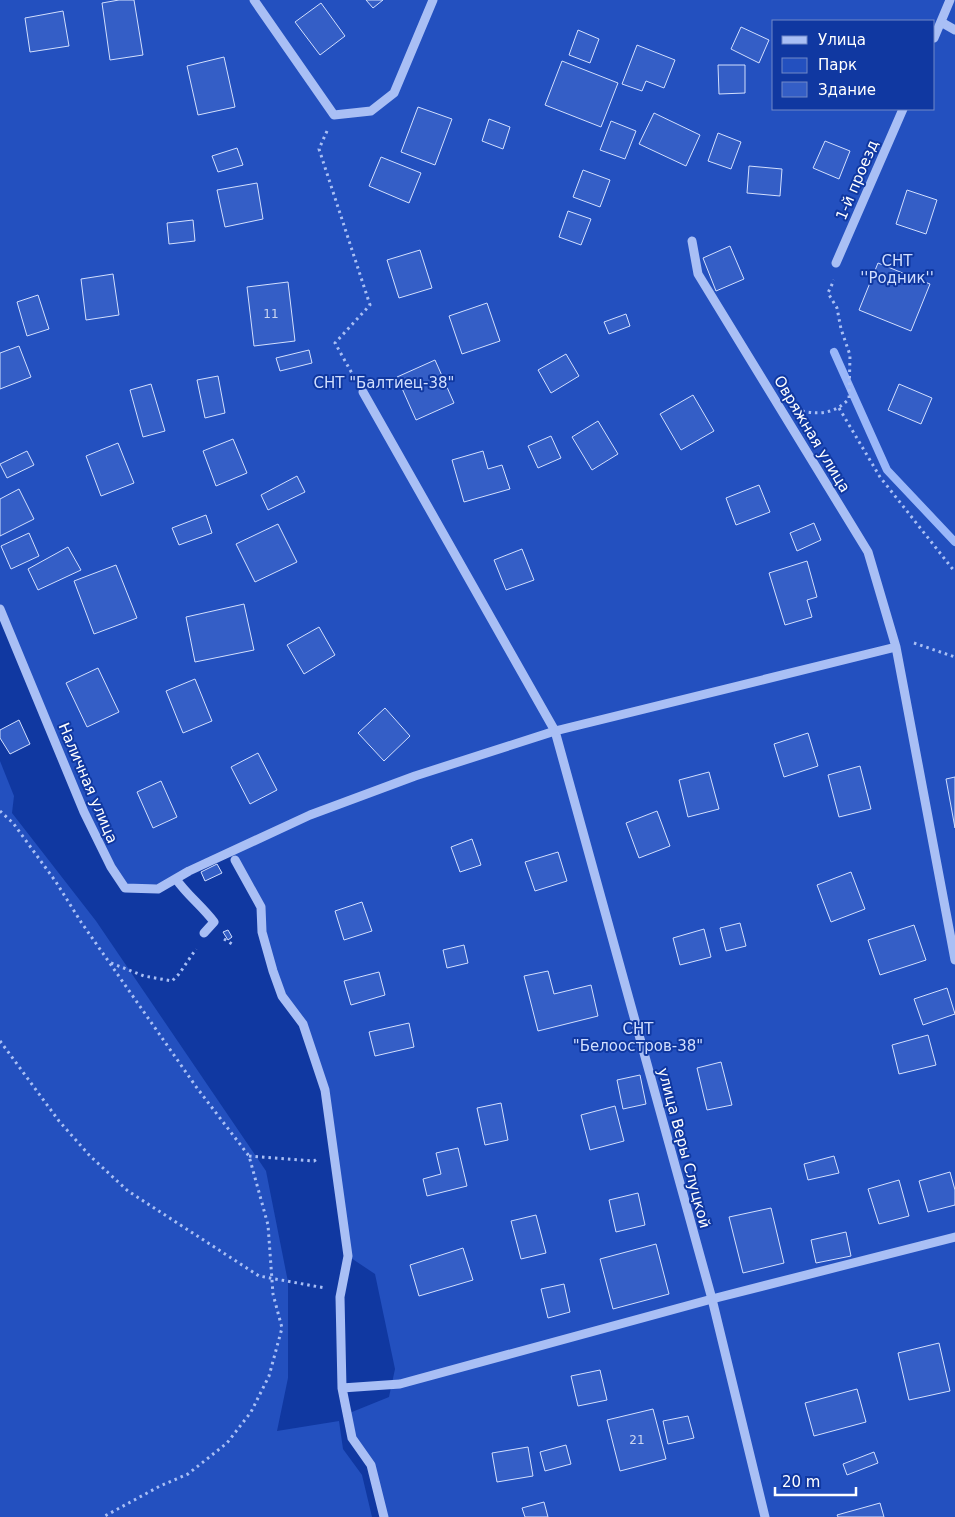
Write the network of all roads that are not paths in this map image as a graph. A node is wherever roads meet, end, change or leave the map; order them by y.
1 (254, 0) edge
2 (433, 0) edge
3 (950, 0) edge
4 (940, 22) junction
5 (955, 30) edge
6 (935, 35) edge
7 (903, 110) edge
8 (692, 241) dead end
9 (836, 263) road end
10 (363, 392) road end
11 (0, 609) edge
12 (895, 645) junction
13 (554, 731) junction
14 (235, 860) dead end
15 (176, 879) junction
16 (204, 933) road end
17 (955, 960) edge
18 (955, 1237) edge
19 (712, 1299) junction
20 (342, 1388) junction
21 (384, 1517) edge
22 (765, 1517) edge

1 - 2 street
3 - 4 street
4 - 5 street
4 - 6 street
7 - 9 street, 1-й проезд
8 - 12 street, Овряжная улица
10 - 13 street, улица Веры Слуцкой
11 - 15 street, Наличная улица
12 - 13 street, Наличная улица
12 - 17 street, Овряжная улица
13 - 15 street, Наличная улица
13 - 19 street, улица Веры Слуцкой
14 - 20 street
15 - 16 street
18 - 19 street
19 - 20 street
19 - 22 street, улица Веры Слуцкой
20 - 21 street

